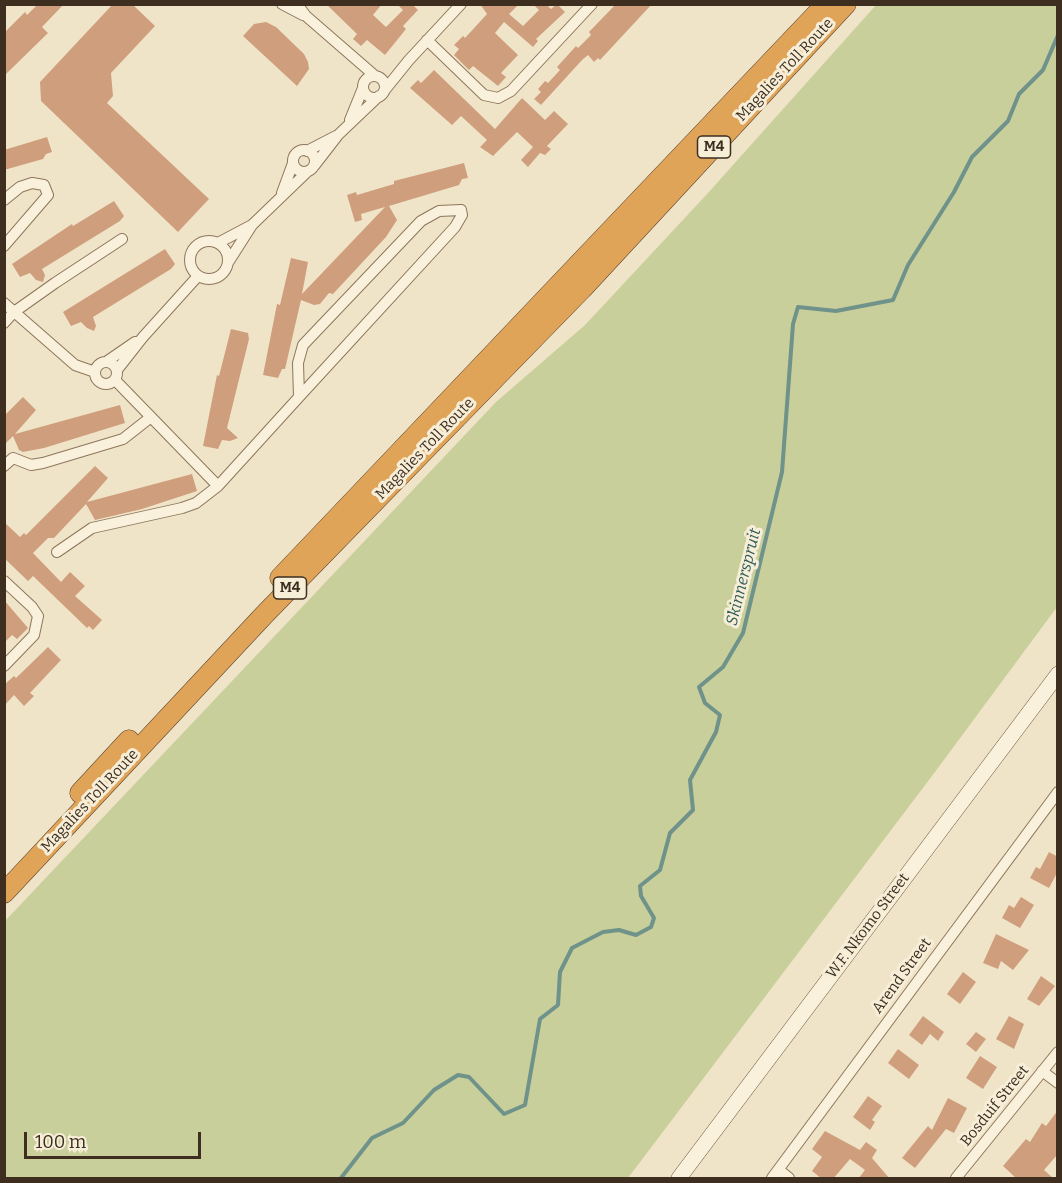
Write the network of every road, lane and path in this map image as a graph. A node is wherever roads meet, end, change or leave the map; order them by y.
1 (282, 4) edge
2 (297, 4) edge
3 (461, 4) edge
4 (592, 4) edge
5 (826, 4) edge
6 (846, 4) edge
7 (306, 16) junction
8 (428, 40) junction
9 (409, 60) junction
10 (356, 61) junction
11 (375, 76) junction
12 (363, 86) junction
13 (382, 94) junction
14 (349, 123) junction
15 (338, 135) junction
16 (307, 151) junction
17 (293, 163) junction
18 (310, 169) junction
19 (281, 196) junction
20 (4, 200) edge
21 (252, 225) junction
22 (122, 239) dead end
23 (218, 243) junction
24 (4, 246) edge
25 (229, 261) junction
26 (198, 276) junction
27 (4, 303) edge
28 (14, 312) junction
29 (4, 323) edge
30 (142, 337) junction
31 (106, 362) junction
32 (95, 372) junction
33 (116, 375) junction
34 (299, 398) junction
35 (151, 417) junction
36 (4, 466) edge
37 (218, 486) junction
38 (57, 552) dead end
39 (4, 581) edge
40 (4, 666) edge
41 (1058, 675) edge
42 (1058, 792) edge
43 (4, 874) edge
44 (4, 893) edge
45 (1058, 1052) edge
46 (1042, 1071) junction
47 (1058, 1083) edge
48 (775, 1174) edge
49 (679, 1179) edge
50 (789, 1179) edge
51 (956, 1179) edge

1 - 7 street
2 - 7 street
3 - 8 street
4 - 8 street
5 - 43 highway, Magalies Toll Route / M4
6 - 44 highway, Magalies Toll Route / M4
7 - 10 street
8 - 9 street
9 - 11 street
9 - 13 street
10 - 11 street
10 - 12 street
11 - 12 street
11 - 13 street
12 - 13 street
12 - 14 street
13 - 14 street
14 - 15 street
15 - 16 street
15 - 18 street
16 - 17 street
16 - 18 street
17 - 18 street
17 - 19 street
18 - 19 street
19 - 21 street
20 - 24 street
21 - 23 street
21 - 25 street
22 - 28 street
23 - 25 street
23 - 26 street
25 - 26 street
26 - 30 street
27 - 28 street
28 - 29 street
28 - 32 street
30 - 31 street
30 - 33 street
31 - 32 street
31 - 33 street
32 - 33 street
33 - 35 street
34 - 34 street
34 - 37 street
35 - 36 street
35 - 37 street
37 - 38 street
39 - 40 street
41 - 49 main road, W.F. Nkomo Street
42 - 48 street, Arend Street
45 - 46 street, Bosduif Street
46 - 47 street
46 - 51 street, Bosduif Street
48 - 50 street

